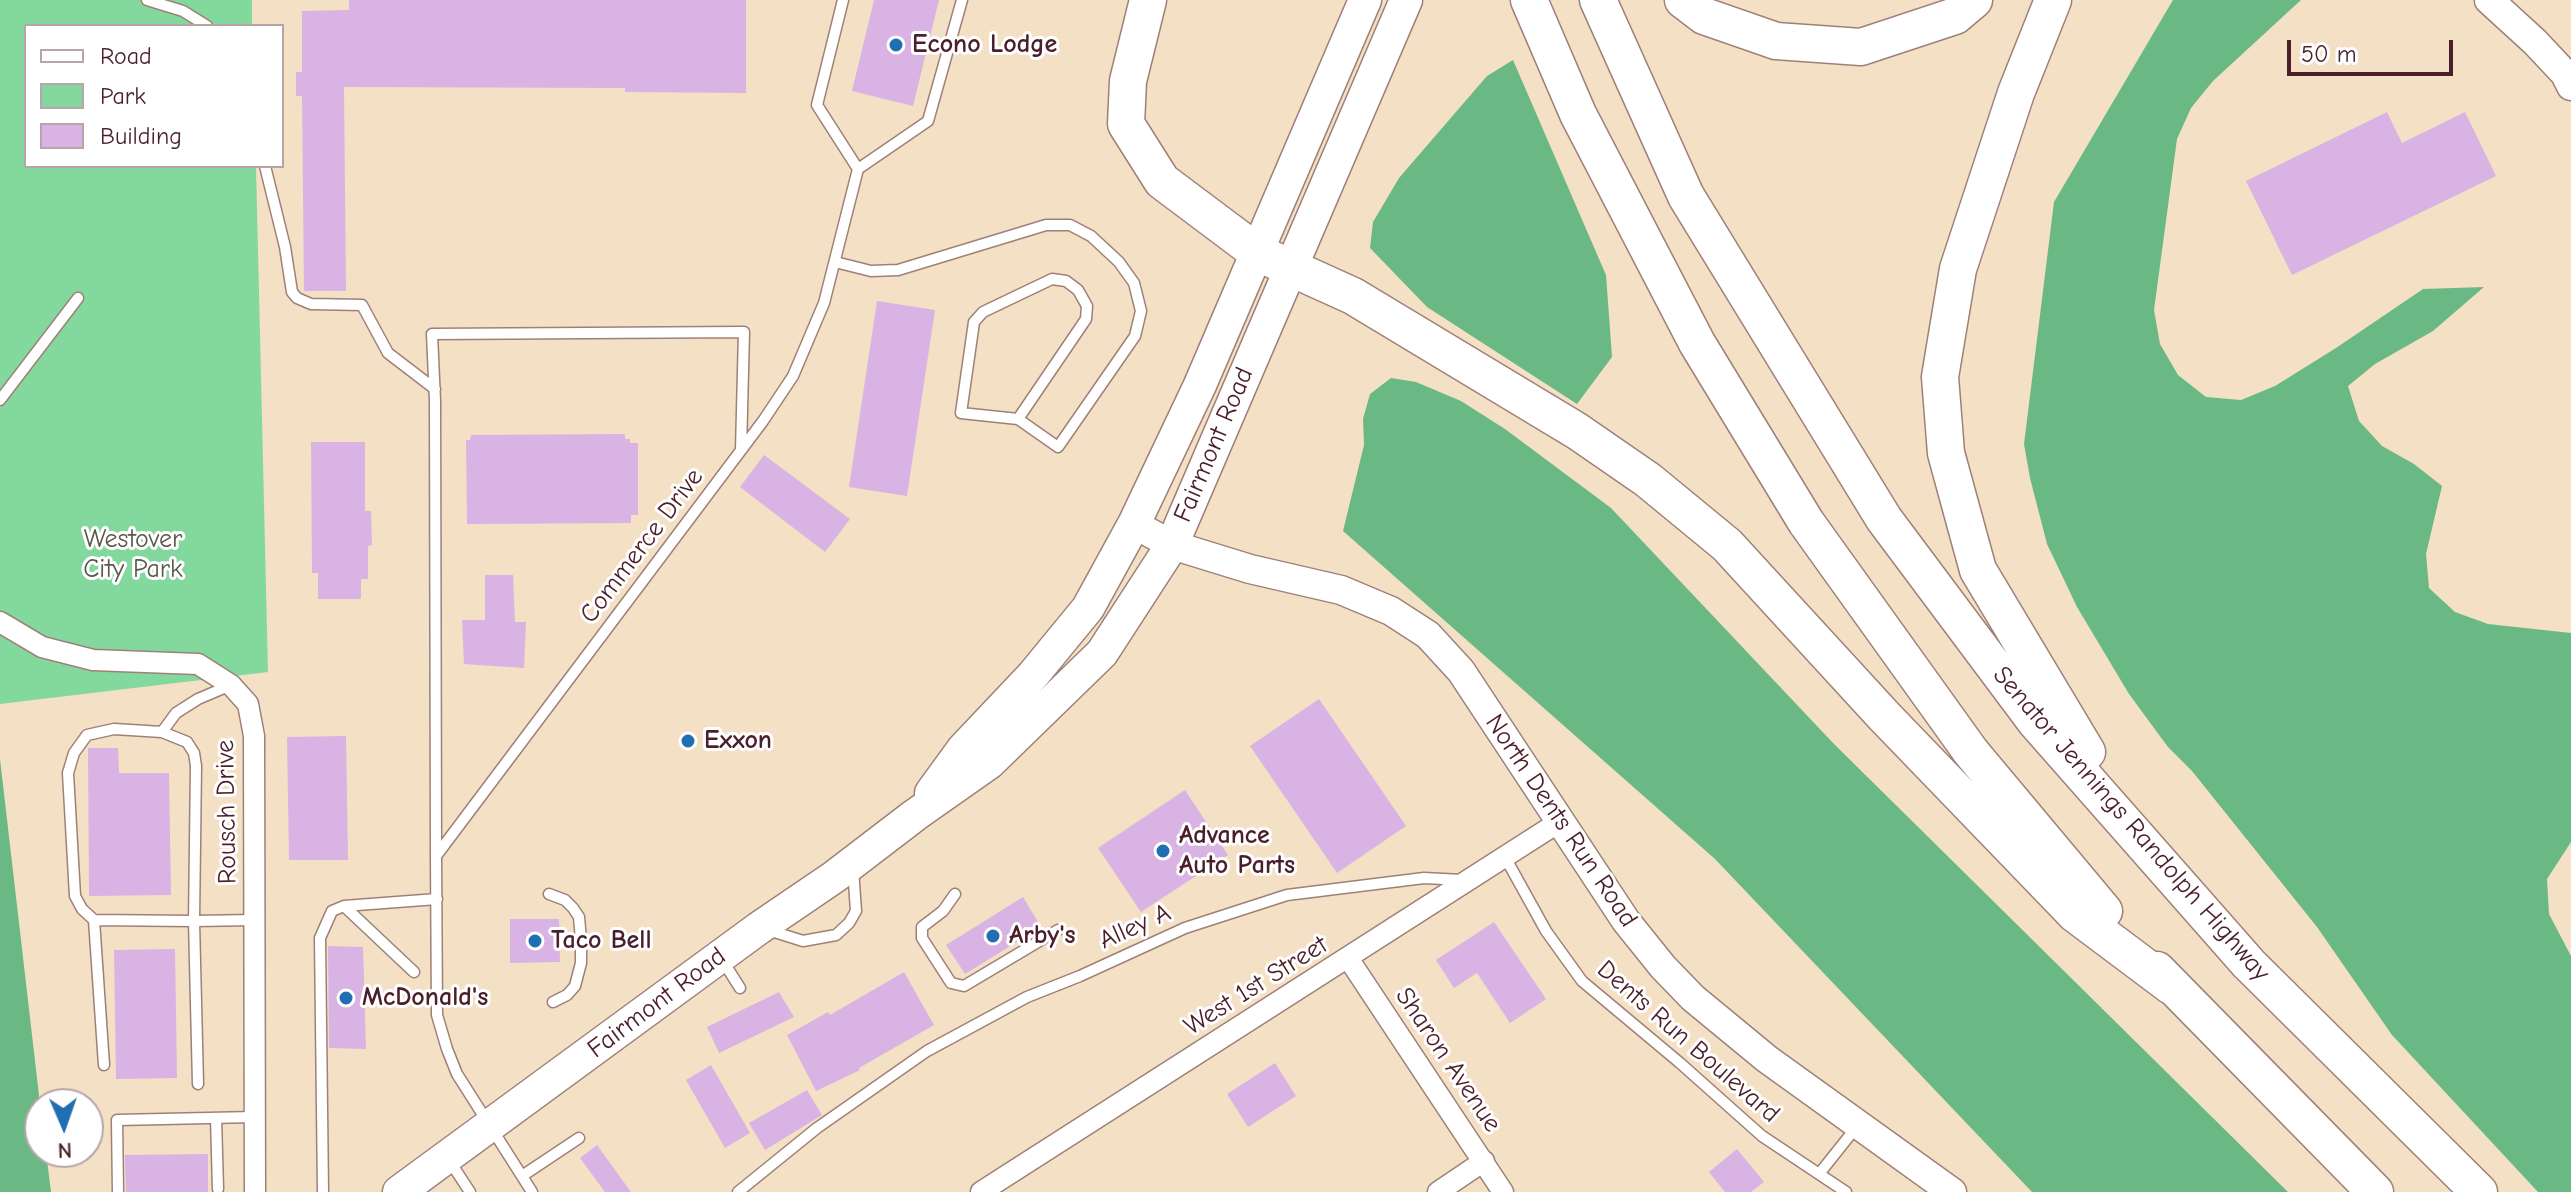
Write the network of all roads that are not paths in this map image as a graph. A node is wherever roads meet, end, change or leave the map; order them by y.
1 (147, 0) edge
2 (843, 0) edge
3 (962, 0) edge
4 (1148, 0) edge
5 (1365, 0) edge
6 (1406, 0) edge
7 (1529, 0) edge
8 (1598, 0) edge
9 (1683, 0) edge
10 (1974, 0) edge
11 (2053, 0) edge
12 (2489, 0) edge
13 (204, 24) edge
14 (2571, 86) edge
15 (265, 168) edge
16 (858, 169) junction
17 (1274, 260) junction
18 (835, 262) junction
19 (78, 298) dead end
20 (435, 389) junction
21 (0, 400) edge
22 (1018, 419) junction
23 (741, 450) junction
24 (1134, 524) junction
25 (1172, 545) junction
26 (0, 622) edge
27 (231, 685) junction
28 (162, 732) junction
29 (915, 815) junction
30 (1559, 822) junction
31 (436, 856) junction
32 (1505, 857) junction
33 (853, 862) junction
34 (2169, 872) junction
35 (1466, 880) junction
36 (549, 894) dead end
37 (955, 894) dead end
38 (437, 899) junction
39 (344, 906) junction
40 (94, 920) junction
41 (254, 920) junction
42 (194, 921) junction
43 (759, 928) junction
44 (1058, 930) dead end
45 (720, 957) junction
46 (1348, 958) junction
47 (414, 972) dead end
48 (2171, 986) junction
49 (740, 988) dead end
50 (553, 1002) dead end
51 (104, 1065) dead end
52 (198, 1084) dead end
53 (254, 1117) junction
54 (216, 1118) junction
55 (1859, 1123) junction
56 (490, 1127) junction
57 (579, 1138) dead end
58 (447, 1158) junction
59 (1484, 1161) junction
60 (1819, 1174) junction
61 (522, 1176) junction
62 (218, 1189) dead end
63 (118, 1192) edge
64 (255, 1192) edge
65 (323, 1192) edge
66 (399, 1192) edge
67 (470, 1192) edge
68 (532, 1192) edge
69 (738, 1192) edge
70 (981, 1192) edge
71 (1438, 1192) edge
72 (1503, 1192) edge
73 (1846, 1192) edge
74 (1952, 1192) edge
75 (2375, 1192) edge
76 (2479, 1192) edge

1 - 13 lane
2 - 16 lane
3 - 16 lane
4 - 17 highway
5 - 17 main road, Fairmont Road
6 - 17 main road, Fairmont Road
7 - 48 highway
8 - 34 highway, Senator Jennings Randolph Highway
9 - 10 highway
11 - 34 highway
12 - 14 street
15 - 20 lane
16 - 18 lane, Commerce Drive
17 - 24 main road, Fairmont Road
17 - 25 main road, Fairmont Road
17 - 48 highway
18 - 22 lane
18 - 23 lane, Commerce Drive
19 - 21 lane
20 - 23 lane
20 - 31 lane
22 - 22 lane
23 - 31 lane, Commerce Drive
24 - 25 street, North Dents Run Road
24 - 29 main road, Fairmont Road
25 - 29 main road, Fairmont Road
25 - 30 street, North Dents Run Road
26 - 27 street, Rousch Drive
27 - 28 lane
27 - 41 street, Rousch Drive
28 - 40 lane
28 - 42 lane
29 - 33 main road, Fairmont Road
30 - 32 street, West 1st Street
30 - 55 street, North Dents Run Road
31 - 38 lane
32 - 35 street, West 1st Street
32 - 60 lane, Dents Run Boulevard
33 - 43 main road, Fairmont Road
33 - 43 lane
34 - 76 highway, Senator Jennings Randolph Highway
35 - 46 street, West 1st Street
35 - 69 lane, Alley A
36 - 50 lane
37 - 44 lane
38 - 39 lane
38 - 56 lane
39 - 47 lane
39 - 65 lane
40 - 42 lane
40 - 51 lane
41 - 42 lane
41 - 53 street, Rousch Drive
42 - 52 lane
43 - 45 main road, Fairmont Road
45 - 49 lane
45 - 56 main road, Fairmont Road
46 - 59 street, Sharon Avenue
46 - 70 street, West 1st Street
48 - 75 highway
53 - 54 lane
53 - 64 street, Rousch Drive
54 - 62 lane
54 - 63 lane
55 - 60 lane
55 - 74 street, North Dents Run Road
56 - 58 main road, Fairmont Road
56 - 61 lane
57 - 61 lane
58 - 66 main road, Fairmont Road
58 - 67 lane
59 - 71 street
59 - 72 street, Sharon Avenue
60 - 73 lane, Dents Run Boulevard
61 - 68 lane

